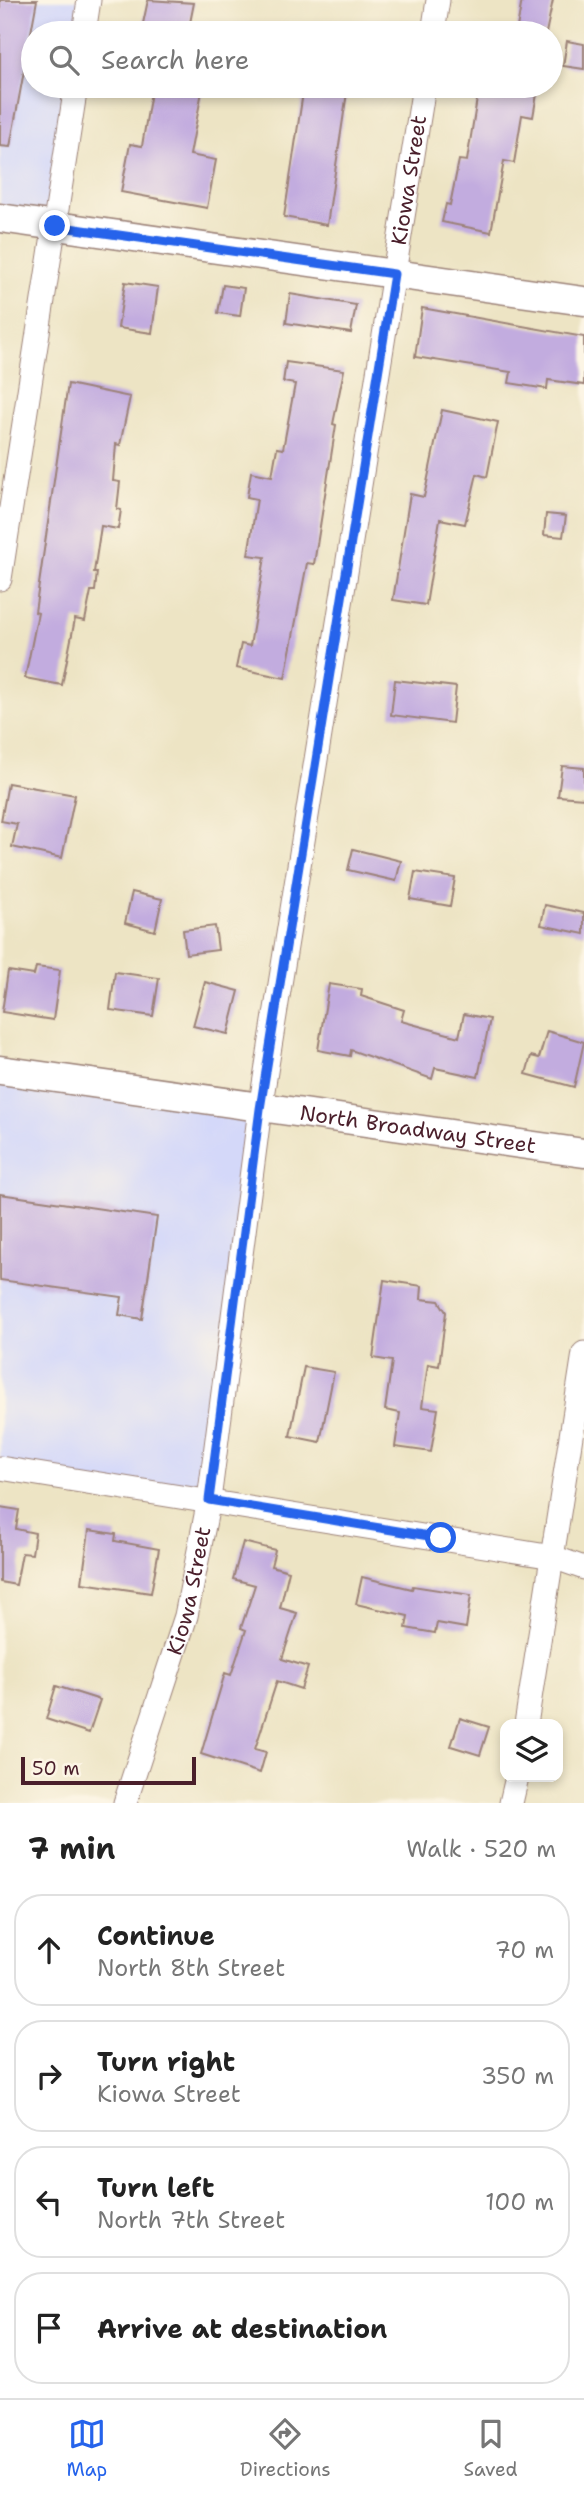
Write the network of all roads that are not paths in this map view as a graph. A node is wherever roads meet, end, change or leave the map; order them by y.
1 (89, 0) edge
2 (438, 0) edge
3 (86, 21) edge
4 (435, 21) edge
5 (74, 98) edge
6 (422, 98) edge
7 (0, 218) edge
8 (55, 226) junction
9 (394, 274) junction
10 (584, 301) edge
11 (0, 579) edge
12 (0, 1070) edge
13 (260, 1109) junction
14 (584, 1153) edge
15 (584, 1353) edge
16 (0, 1468) edge
17 (209, 1500) junction
18 (553, 1557) junction
19 (584, 1568) edge
20 (527, 1719) edge
21 (516, 1782) edge
22 (125, 1803) edge
23 (511, 1803) edge

1 - 3 street
2 - 4 street
5 - 8 street
6 - 9 street, Kiowa Street
7 - 8 street
8 - 9 street
8 - 11 street
9 - 10 street
9 - 13 street, Kiowa Street
12 - 13 street, North Broadway Street
13 - 14 street, North Broadway Street
13 - 17 street, Kiowa Street
15 - 18 street
16 - 17 street
17 - 18 street
17 - 22 street, Kiowa Street
18 - 19 street
18 - 20 street
21 - 23 street

